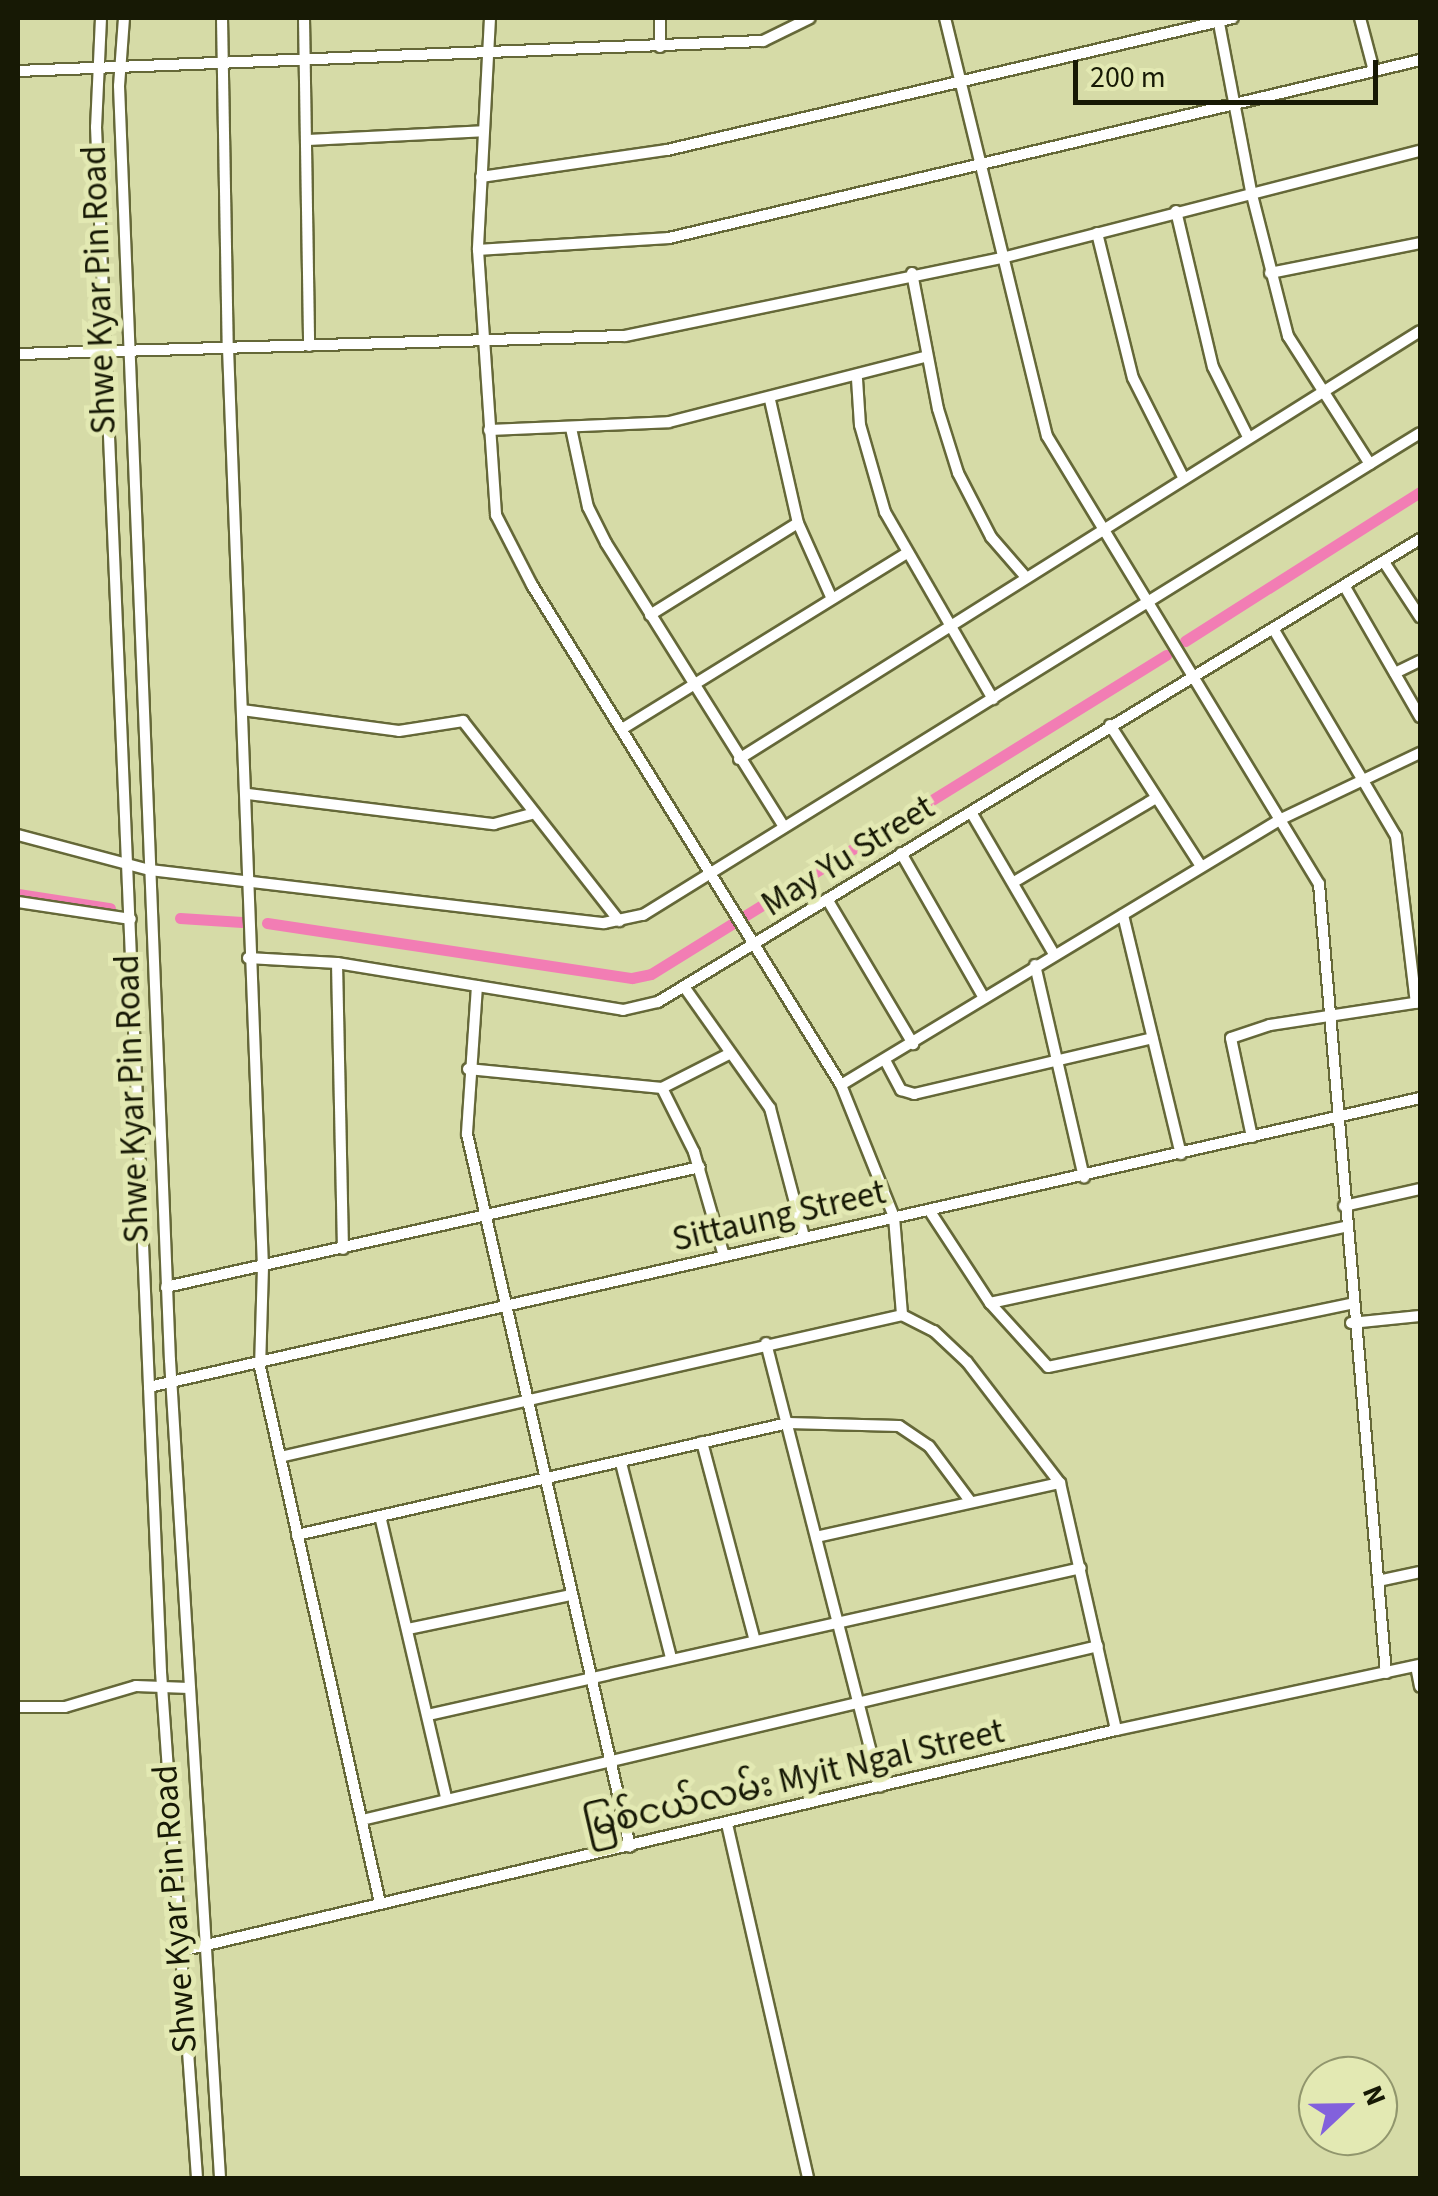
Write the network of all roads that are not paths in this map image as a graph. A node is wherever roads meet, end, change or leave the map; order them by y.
1 (102, 18) edge
2 (124, 18) edge
3 (222, 18) edge
4 (304, 18) edge
5 (490, 18) edge
6 (660, 18) edge
7 (810, 18) edge
8 (945, 18) edge
9 (1233, 18) edge
10 (1360, 18) edge
11 (1218, 19) edge
12 (660, 47) junction
13 (488, 53) junction
14 (304, 57) junction
15 (220, 58) junction
16 (1420, 60) edge
17 (118, 65) junction
18 (98, 67) junction
19 (18, 70) edge
20 (1374, 71) junction
21 (962, 84) junction
22 (1236, 108) junction
23 (483, 131) junction
24 (308, 140) junction
25 (1420, 150) edge
26 (981, 166) junction
27 (480, 177) junction
28 (1251, 191) junction
29 (1176, 211) junction
30 (1097, 233) junction
31 (1420, 244) edge
32 (478, 250) junction
33 (1002, 258) junction
34 (1270, 273) junction
35 (912, 274) junction
36 (1420, 331) edge
37 (483, 344) junction
38 (310, 346) junction
39 (228, 348) junction
40 (18, 354) edge
41 (106, 354) junction
42 (130, 354) junction
43 (927, 356) junction
44 (856, 379) junction
45 (1320, 389) junction
46 (770, 400) junction
47 (571, 428) junction
48 (488, 430) junction
49 (1420, 433) edge
50 (1248, 436) junction
51 (1370, 464) junction
52 (1182, 477) junction
53 (798, 523) junction
54 (1101, 528) junction
55 (1420, 540) edge
56 (905, 554) junction
57 (1384, 562) junction
58 (1024, 575) junction
59 (1346, 587) junction
60 (832, 600) junction
61 (1146, 603) junction
62 (650, 615) junction
63 (1420, 617) edge
64 (950, 626) junction
65 (1274, 630) junction
66 (1420, 661) edge
67 (1395, 674) junction
68 (1191, 678) junction
69 (694, 685) junction
70 (993, 698) junction
71 (242, 710) junction
72 (1420, 716) edge
73 (1110, 725) junction
74 (622, 729) junction
75 (1420, 752) edge
76 (739, 758) junction
77 (1361, 778) junction
78 (248, 794) junction
79 (1156, 798) junction
80 (535, 812) junction
81 (970, 812) junction
82 (1281, 819) junction
83 (784, 827) junction
84 (18, 834) edge
85 (901, 854) junction
86 (130, 863) junction
87 (1201, 866) junction
88 (150, 870) junction
89 (714, 873) junction
90 (246, 879) junction
91 (1014, 882) junction
92 (827, 899) junction
93 (18, 902) edge
94 (1123, 915) junction
95 (130, 918) junction
96 (618, 922) junction
97 (756, 944) junction
98 (1054, 954) junction
99 (248, 958) junction
100 (336, 963) junction
101 (1035, 966) junction
102 (477, 986) junction
103 (685, 988) junction
104 (984, 998) junction
105 (1418, 1002) edge
106 (1330, 1020) junction
107 (1152, 1038) junction
108 (913, 1044) junction
109 (729, 1054) junction
110 (1057, 1061) junction
111 (886, 1062) junction
112 (468, 1069) junction
113 (841, 1085) junction
114 (662, 1088) junction
115 (1420, 1098) edge
116 (1338, 1118) junction
117 (1252, 1137) junction
118 (1181, 1154) junction
119 (700, 1166) junction
120 (1084, 1177) junction
121 (1420, 1188) edge
122 (1344, 1206) junction
123 (931, 1213) junction
124 (482, 1216) junction
125 (894, 1217) junction
126 (1346, 1227) junction
127 (804, 1237) junction
128 (343, 1249) junction
129 (724, 1256) junction
130 (263, 1267) junction
131 (166, 1287) junction
132 (990, 1303) junction
133 (1350, 1304) junction
134 (506, 1308) junction
135 (902, 1315) junction
136 (1420, 1316) edge
137 (1352, 1323) junction
138 (766, 1343) junction
139 (260, 1366) junction
140 (171, 1384) junction
141 (150, 1386) junction
142 (527, 1398) junction
143 (788, 1423) junction
144 (702, 1442) junction
145 (280, 1456) junction
146 (622, 1463) junction
147 (544, 1482) junction
148 (1060, 1483) junction
149 (970, 1501) junction
150 (381, 1520) junction
151 (297, 1536) junction
152 (816, 1537) junction
153 (1081, 1568) junction
154 (1420, 1572) edge
155 (1378, 1581) junction
156 (572, 1595) junction
157 (835, 1621) junction
158 (408, 1629) junction
159 (754, 1638) junction
160 (1098, 1646) junction
161 (671, 1658) junction
162 (1418, 1666) edge
163 (1386, 1673) junction
164 (588, 1676) junction
165 (162, 1686) junction
166 (1420, 1687) edge
167 (189, 1688) junction
168 (854, 1702) junction
169 (18, 1708) edge
170 (428, 1716) junction
171 (1116, 1730) junction
172 (609, 1760) junction
173 (880, 1788) junction
174 (446, 1797) junction
175 (362, 1820) junction
176 (728, 1824) junction
177 (630, 1847) junction
178 (380, 1903) junction
179 (205, 1947) junction
180 (181, 1951) junction
181 (196, 2178) edge
182 (218, 2178) edge
183 (808, 2178) edge

1 - 18 street, Shwe Kyar Pin Road
2 - 17 street, Shwe Kyar Pin Road
3 - 15 street
4 - 14 street
5 - 13 street
6 - 12 street
7 - 12 street
8 - 21 street
9 - 11 street
10 - 20 street
11 - 21 street
11 - 22 street
12 - 13 street
13 - 14 street
13 - 23 street
14 - 15 street
14 - 24 street
15 - 17 street
15 - 39 street
16 - 20 street
17 - 18 street
17 - 42 street, Shwe Kyar Pin Road
18 - 19 street
18 - 41 street, Shwe Kyar Pin Road
20 - 22 street
21 - 26 street
21 - 27 street
22 - 26 street
22 - 28 street
23 - 24 street
23 - 27 street
24 - 38 street
25 - 28 street
26 - 32 street
26 - 33 street
27 - 32 street
28 - 29 street
28 - 34 street
29 - 30 street
29 - 50 street
30 - 33 street
30 - 52 street
31 - 34 street
32 - 37 street
33 - 35 street
33 - 54 street
34 - 45 street
35 - 37 street
35 - 43 street
36 - 45 street
37 - 38 street
37 - 48 street
38 - 39 street
39 - 42 street
39 - 71 street
40 - 41 street
41 - 42 street
41 - 86 street, Shwe Kyar Pin Road
42 - 88 street, Shwe Kyar Pin Road
43 - 44 street
43 - 58 street
44 - 46 street
44 - 56 street
45 - 50 street
45 - 51 street
46 - 47 street
46 - 53 street
47 - 48 street
47 - 62 street
48 - 74 street
49 - 51 street
50 - 52 street
51 - 61 street
52 - 54 street
53 - 60 street
53 - 62 street
54 - 58 street
54 - 61 street
55 - 57 street, May Yu Street
56 - 60 street
56 - 64 street
57 - 59 street, May Yu Street
57 - 63 street
58 - 64 street
59 - 65 street, May Yu Street
59 - 67 street
60 - 69 street
61 - 68 street
61 - 70 street
62 - 69 street
64 - 70 street
64 - 76 street
65 - 68 street, May Yu Street
65 - 77 street
66 - 67 street
67 - 72 street
68 - 73 street, May Yu Street
68 - 82 street
69 - 74 street
69 - 76 street
70 - 83 street
71 - 78 street
71 - 80 street
73 - 79 street
73 - 81 street, May Yu Street
74 - 89 street
75 - 77 street
76 - 83 street
77 - 82 street
77 - 105 street
78 - 80 street
78 - 90 street
79 - 87 street
79 - 91 street
80 - 96 street
81 - 85 street, May Yu Street
81 - 91 street
82 - 87 street
82 - 106 street
83 - 89 street
84 - 86 street
85 - 92 street, May Yu Street
85 - 104 street
86 - 88 street
86 - 95 street, Shwe Kyar Pin Road
87 - 94 street
88 - 90 street
88 - 131 street, Shwe Kyar Pin Road
89 - 96 street
89 - 97 street
90 - 96 street
90 - 99 street
91 - 98 street
92 - 97 street, May Yu Street
92 - 108 street
93 - 95 street
94 - 98 street
94 - 107 street
95 - 141 street, Shwe Kyar Pin Road
97 - 103 street, May Yu Street
97 - 113 street
98 - 101 street
99 - 100 street, May Yu Street
99 - 130 street
100 - 102 street, May Yu Street
100 - 128 street
101 - 104 street
101 - 110 street
102 - 103 street, May Yu Street
102 - 112 street
103 - 109 street
104 - 108 street
105 - 106 street
106 - 116 street
106 - 117 street
107 - 110 street
107 - 118 street
108 - 111 street
109 - 114 street
109 - 127 street
110 - 111 street
110 - 120 street
111 - 113 street
112 - 114 street
112 - 124 street
113 - 125 street
114 - 119 street
115 - 116 street, Sittaung Street
116 - 117 street, Sittaung Street
116 - 122 street
117 - 118 street, Sittaung Street
118 - 120 street, Sittaung Street
119 - 124 street
119 - 129 street
120 - 123 street, Sittaung Street
121 - 122 street
122 - 126 street
123 - 125 street, Sittaung Street
123 - 132 street
124 - 128 street
124 - 134 street
125 - 127 street, Sittaung Street
125 - 135 street
126 - 132 street
126 - 133 street
127 - 129 street, Sittaung Street
128 - 130 street
129 - 134 street, Sittaung Street
130 - 131 street
130 - 139 street
131 - 140 street, Shwe Kyar Pin Road
132 - 133 street
133 - 137 street
134 - 139 street, Sittaung Street
134 - 142 street
135 - 138 street
135 - 148 street
136 - 137 street
137 - 155 street
138 - 142 street
138 - 143 street
139 - 140 street, Sittaung Street
139 - 145 street
140 - 141 street, Sittaung Street
140 - 167 street, Shwe Kyar Pin Road
141 - 165 street, Shwe Kyar Pin Road
142 - 145 street
142 - 147 street
143 - 144 street
143 - 149 street
143 - 152 street
144 - 146 street
144 - 159 street
145 - 151 street
146 - 147 street
146 - 161 street
147 - 150 street
147 - 156 street
148 - 149 street
148 - 153 street
149 - 152 street
150 - 151 street
150 - 158 street
151 - 175 street
152 - 157 street
153 - 157 street
153 - 160 street
154 - 155 street
155 - 163 street
156 - 158 street
156 - 164 street
157 - 159 street
157 - 168 street
158 - 170 street
159 - 161 street
160 - 168 street
160 - 171 street
161 - 164 street
162 - 163 street, မြစ်ငယ်လမ်း Myit Ngal Street
162 - 166 street
163 - 171 street, မြစ်ငယ်လမ်း Myit Ngal Street
164 - 170 street
164 - 172 street
165 - 167 street
165 - 169 street
165 - 180 street, Shwe Kyar Pin Road
167 - 179 street, Shwe Kyar Pin Road
168 - 172 street
168 - 173 street
170 - 174 street
171 - 173 street, မြစ်ငယ်လမ်း Myit Ngal Street
172 - 174 street
172 - 177 street
173 - 176 street, မြစ်ငယ်လမ်း Myit Ngal Street
174 - 175 street
175 - 178 street
176 - 177 street, မြစ်ငယ်လမ်း Myit Ngal Street
176 - 183 street
177 - 178 street, မြစ်ငယ်လမ်း Myit Ngal Street
178 - 179 street, မြစ်ငယ်လမ်း Myit Ngal Street
179 - 180 street, မြစ်ငယ်လမ်း Myit Ngal Street
179 - 182 street, Shwe Kyar Pin Road
180 - 181 street, Shwe Kyar Pin Road

